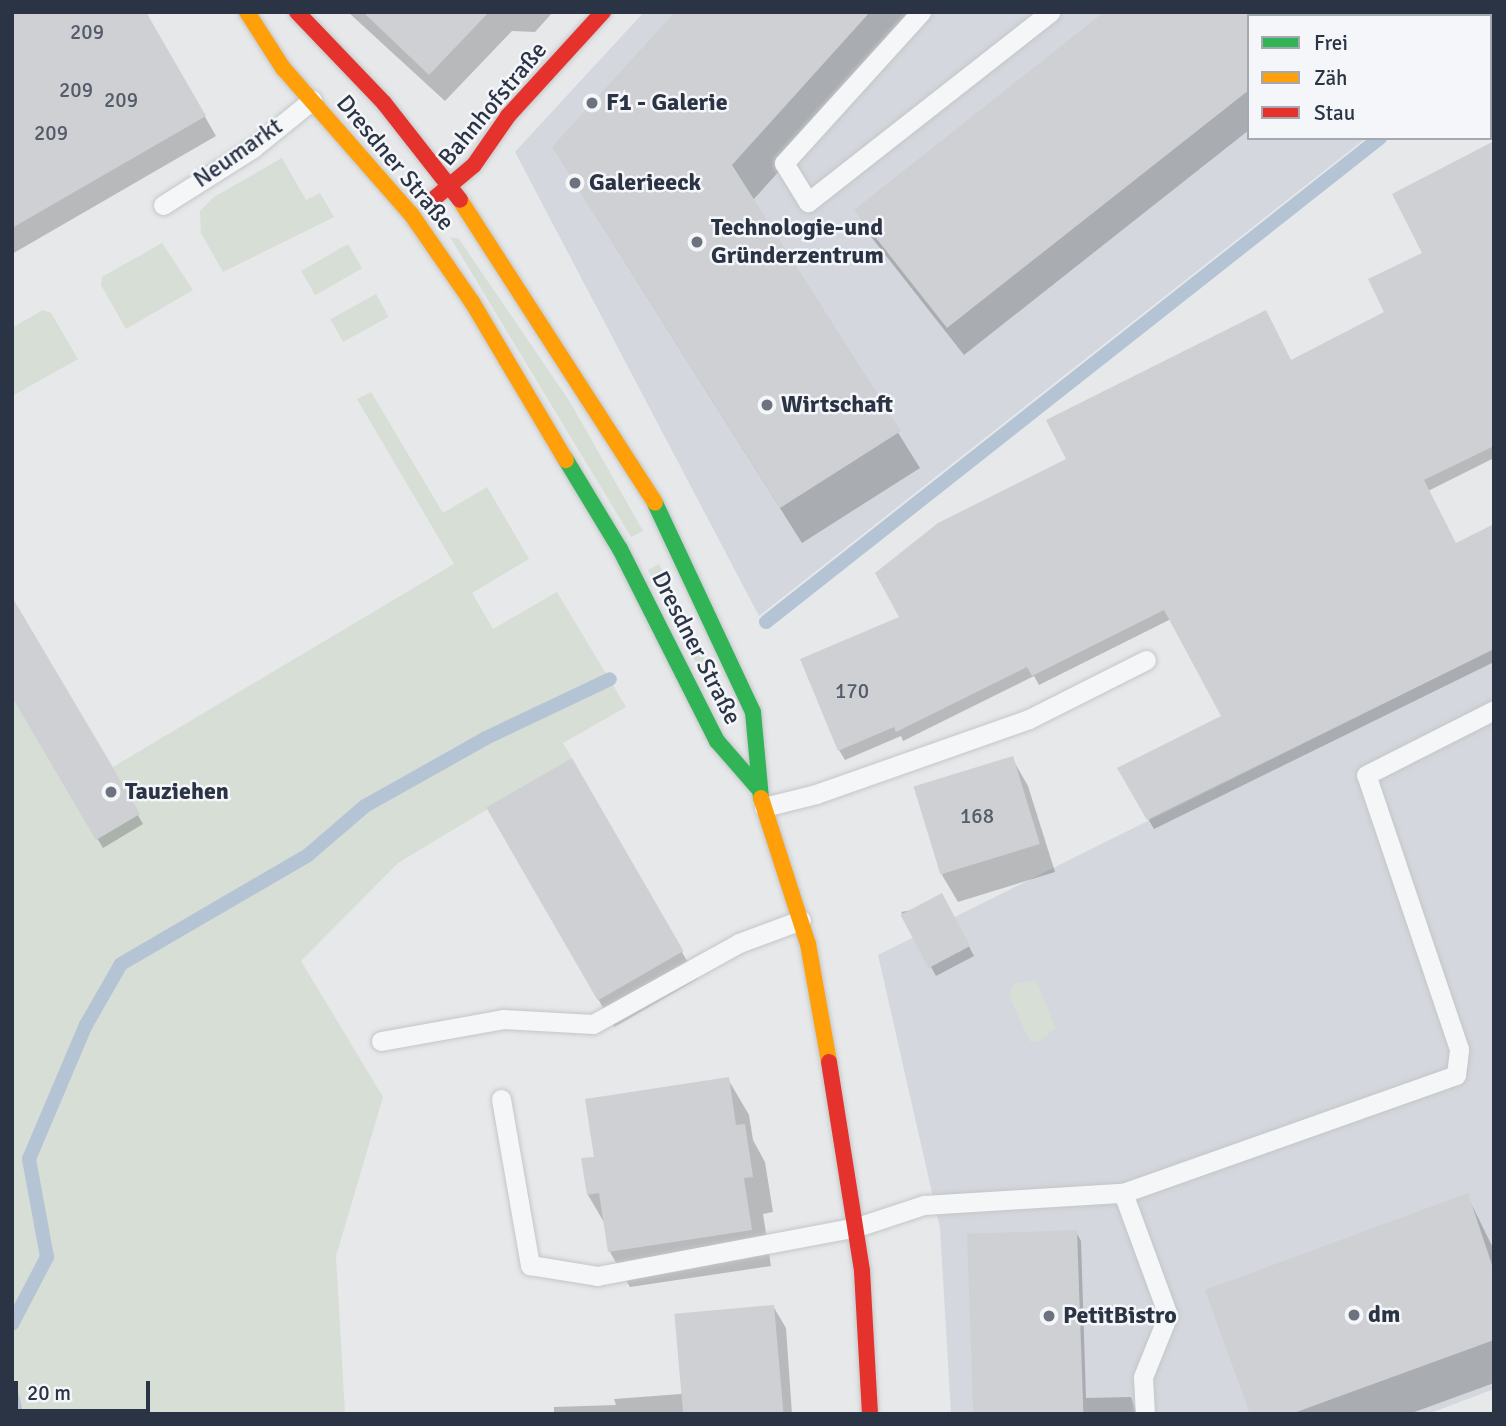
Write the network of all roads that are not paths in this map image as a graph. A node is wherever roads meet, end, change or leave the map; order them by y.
1 (247, 12) edge
2 (297, 12) edge
3 (603, 12) edge
4 (921, 12) edge
5 (1050, 12) edge
6 (312, 100) junction
7 (452, 188) junction
8 (163, 205) dead end
9 (411, 215) junction
10 (1146, 660) dead end
11 (1494, 710) edge
12 (758, 788) junction
13 (764, 807) junction
14 (801, 920) junction
15 (381, 1041) dead end
16 (501, 1099) dead end
17 (1123, 1192) junction
18 (857, 1227) junction
19 (870, 1414) edge
20 (1145, 1414) edge

1 - 6 street, Dresdner Straße
2 - 7 street, Dresdner Straße
3 - 7 street, Bahnhofstraße
4 - 5 lane
6 - 8 lane, Neumarkt
6 - 9 street, Dresdner Straße
7 - 9 street, Bahnhofstraße
7 - 12 street, Dresdner Straße
9 - 12 street, Dresdner Straße
10 - 13 lane
11 - 17 lane
12 - 13 street
13 - 14 street
14 - 15 lane
14 - 18 street
16 - 18 lane
17 - 18 lane
17 - 20 lane
18 - 19 street

